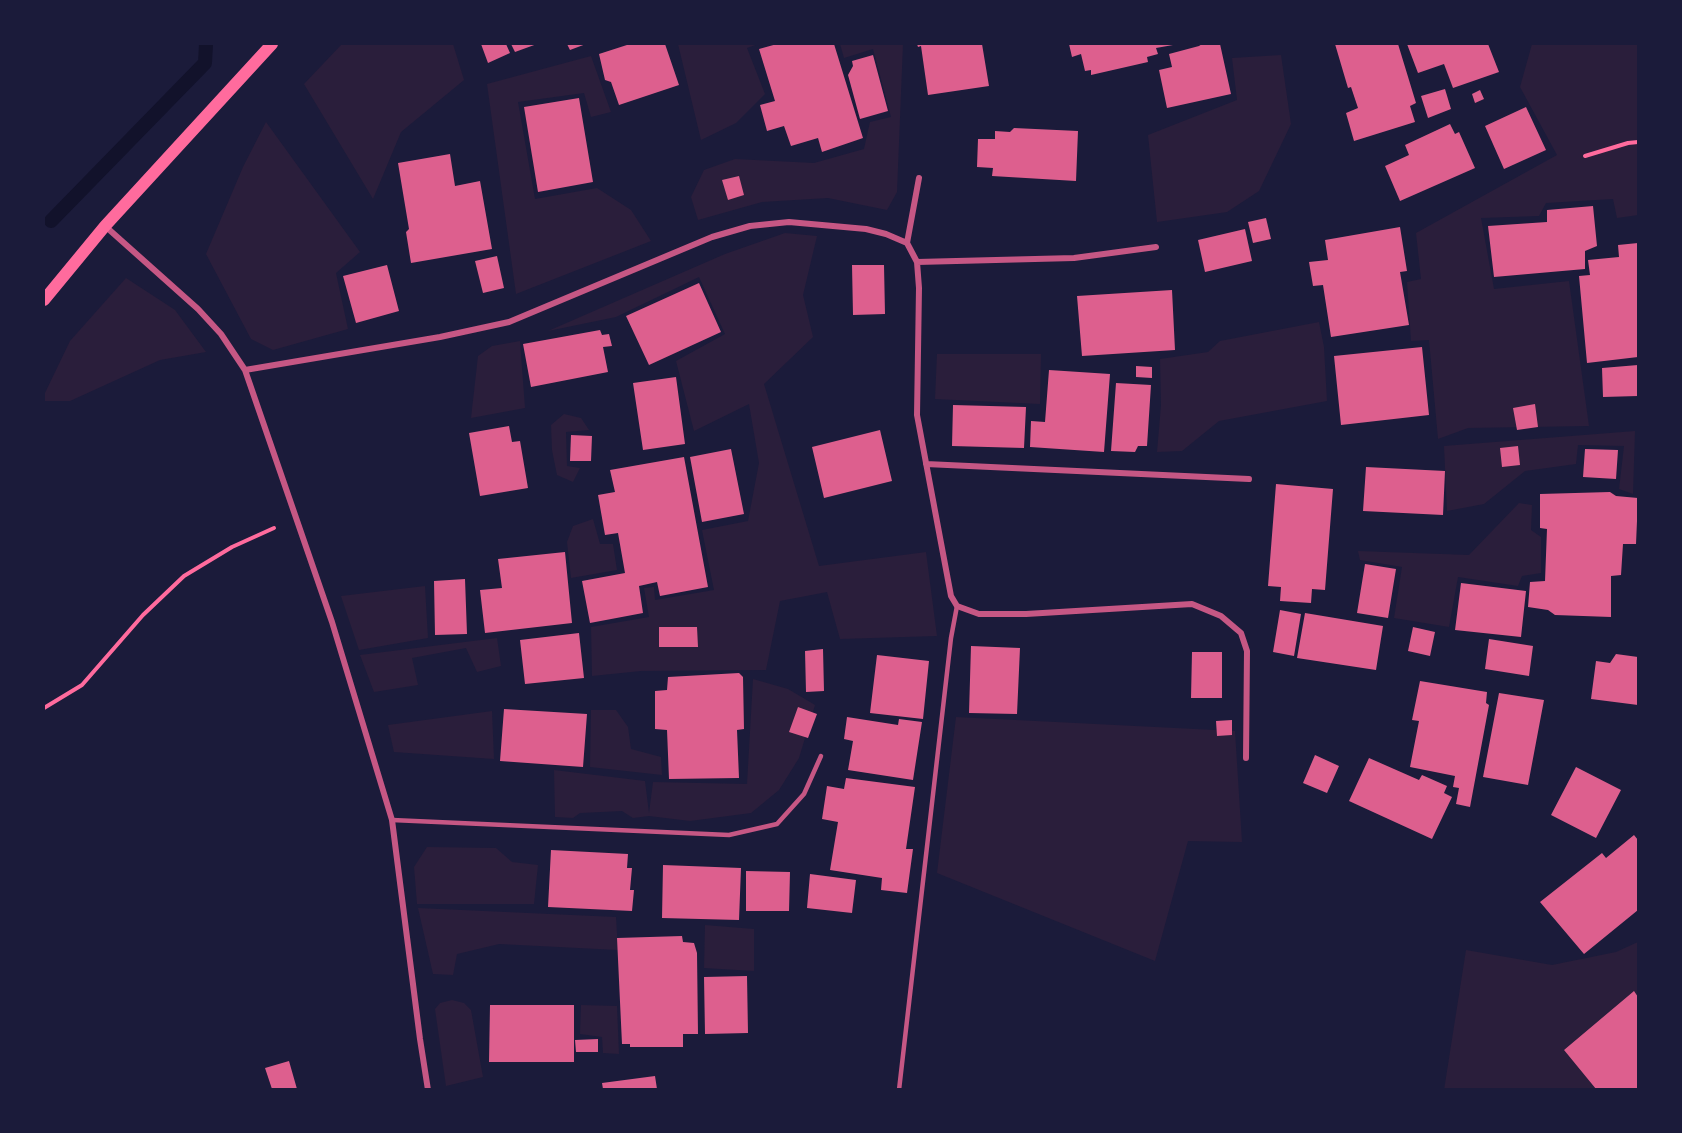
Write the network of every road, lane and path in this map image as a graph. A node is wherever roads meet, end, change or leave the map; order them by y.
1 (272, 44) edge
2 (1638, 142) edge
3 (1585, 156) dead end
4 (919, 178) dead end
5 (105, 226) junction
6 (907, 243) junction
7 (1156, 247) dead end
8 (917, 262) junction
9 (44, 300) edge
10 (245, 370) junction
11 (926, 464) junction
12 (1249, 479) dead end
13 (296, 518) junction
14 (957, 606) junction
15 (44, 708) edge
16 (821, 756) dead end
17 (1246, 758) dead end
18 (392, 820) junction
19 (428, 1089) edge
20 (899, 1089) edge

1 - 5 main road
2 - 3 path
4 - 6 street
5 - 9 main road
5 - 10 street
6 - 8 street
6 - 10 street
7 - 8 street
8 - 11 street
10 - 13 street
11 - 12 street
11 - 14 street
13 - 15 path
13 - 18 street
14 - 17 street
14 - 20 lane
16 - 18 lane
18 - 19 street

